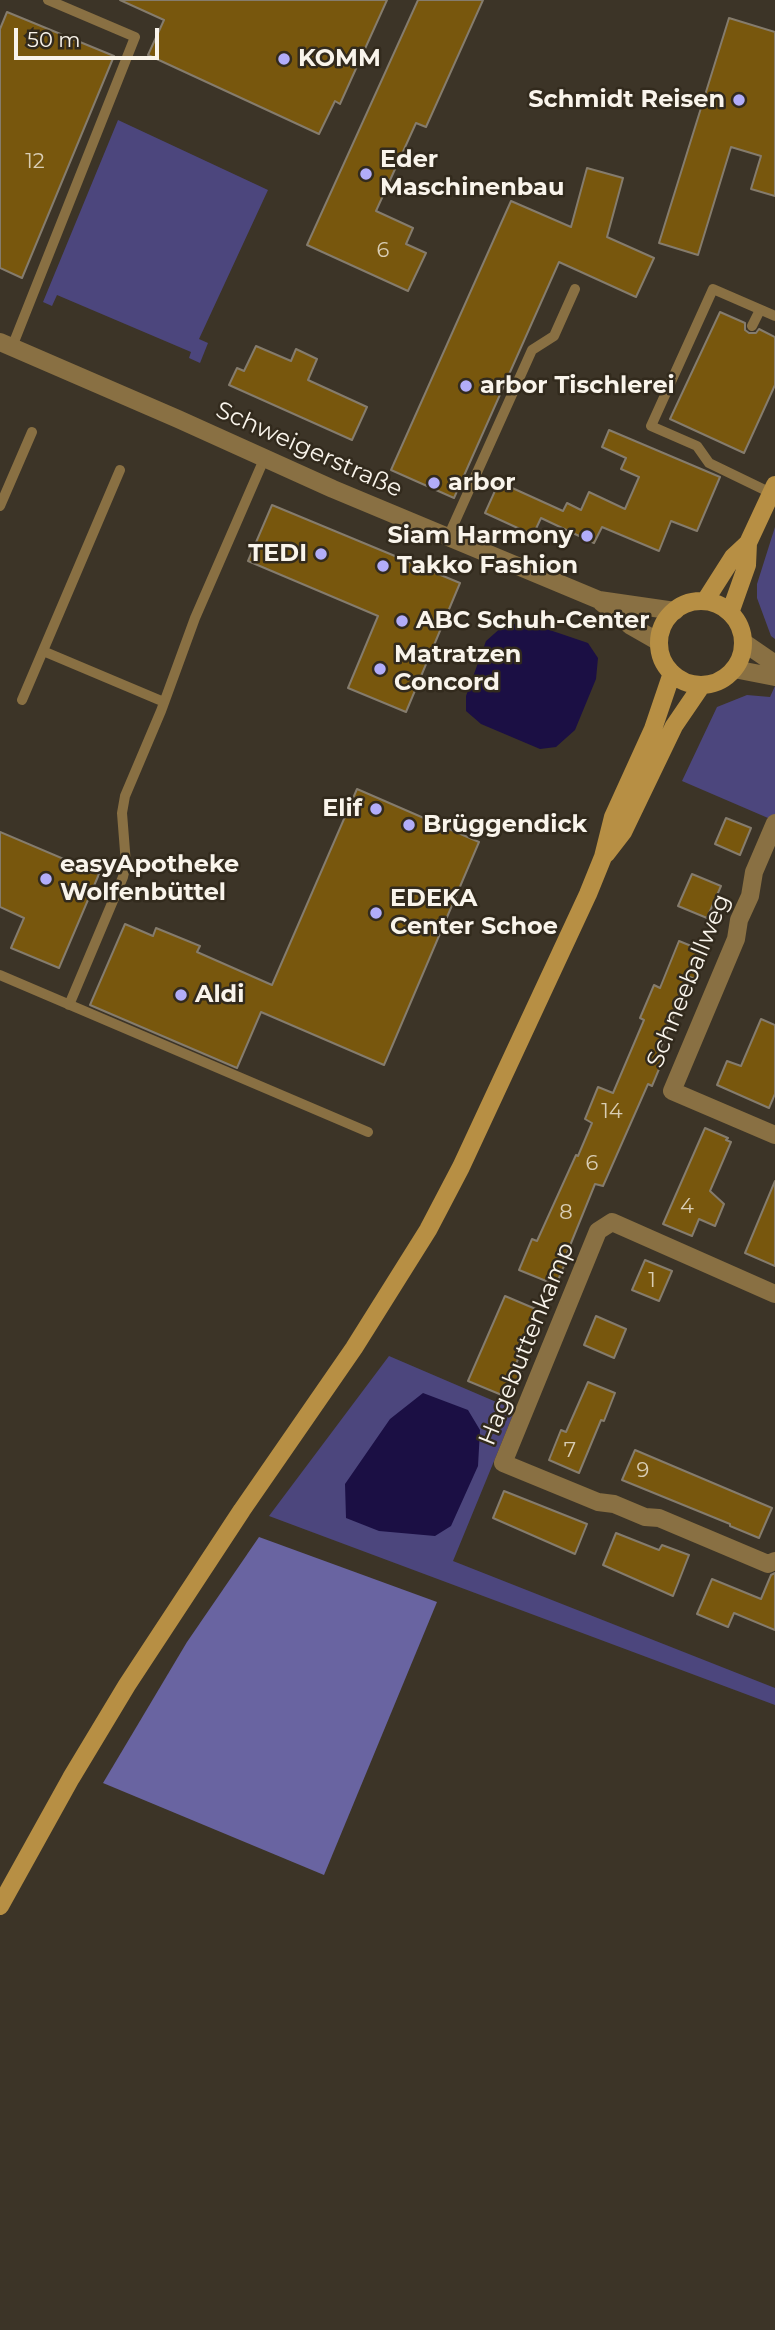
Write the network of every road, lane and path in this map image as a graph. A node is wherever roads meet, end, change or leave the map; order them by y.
1 (48, 0) edge
2 (575, 289) dead end
3 (760, 310) junction
4 (775, 316) edge
5 (752, 326) dead end
6 (6, 345) edge
7 (32, 432) dead end
8 (702, 434) dead end
9 (696, 446) junction
10 (265, 457) junction
11 (120, 470) dead end
12 (773, 489) edge
13 (0, 506) edge
14 (448, 537) junction
15 (748, 543) junction
16 (599, 600) junction
17 (705, 601) junction
18 (675, 611) junction
19 (730, 613) junction
20 (659, 642) junction
21 (743, 642) junction
22 (43, 651) junction
23 (775, 664) edge
24 (734, 669) junction
25 (672, 673) junction
26 (775, 677) edge
27 (702, 685) junction
28 (22, 700) dead end
29 (164, 702) junction
30 (775, 823) edge
31 (603, 857) junction
32 (0, 975) edge
33 (69, 1005) junction
34 (368, 1132) dead end
35 (775, 1135) edge
36 (775, 1294) edge
37 (775, 1561) edge
38 (0, 1906) edge

1 - 6 lane
2 - 14 lane
3 - 4 lane
3 - 5 lane
3 - 9 lane
6 - 10 street, Schweigerstraße
7 - 13 lane
8 - 9 lane
9 - 12 lane
10 - 14 street, Schweigerstraße
10 - 29 lane
11 - 22 lane
12 - 15 main road
14 - 16 street, Schweigerstraße
15 - 17 main road
15 - 19 main road
16 - 18 street, Schweigerstraße
16 - 20 street, Schweigerstraße
17 - 18 main road
17 - 19 main road
18 - 20 main road
19 - 21 main road
20 - 25 main road
21 - 23 street
21 - 24 main road
22 - 28 lane
22 - 29 lane
24 - 26 street
24 - 27 main road
25 - 27 main road
25 - 31 main road
27 - 31 main road
29 - 33 lane
30 - 35 street, Schneeballweg
31 - 38 main road
32 - 33 lane
33 - 34 lane
36 - 37 street, Hagebuttenkamp

